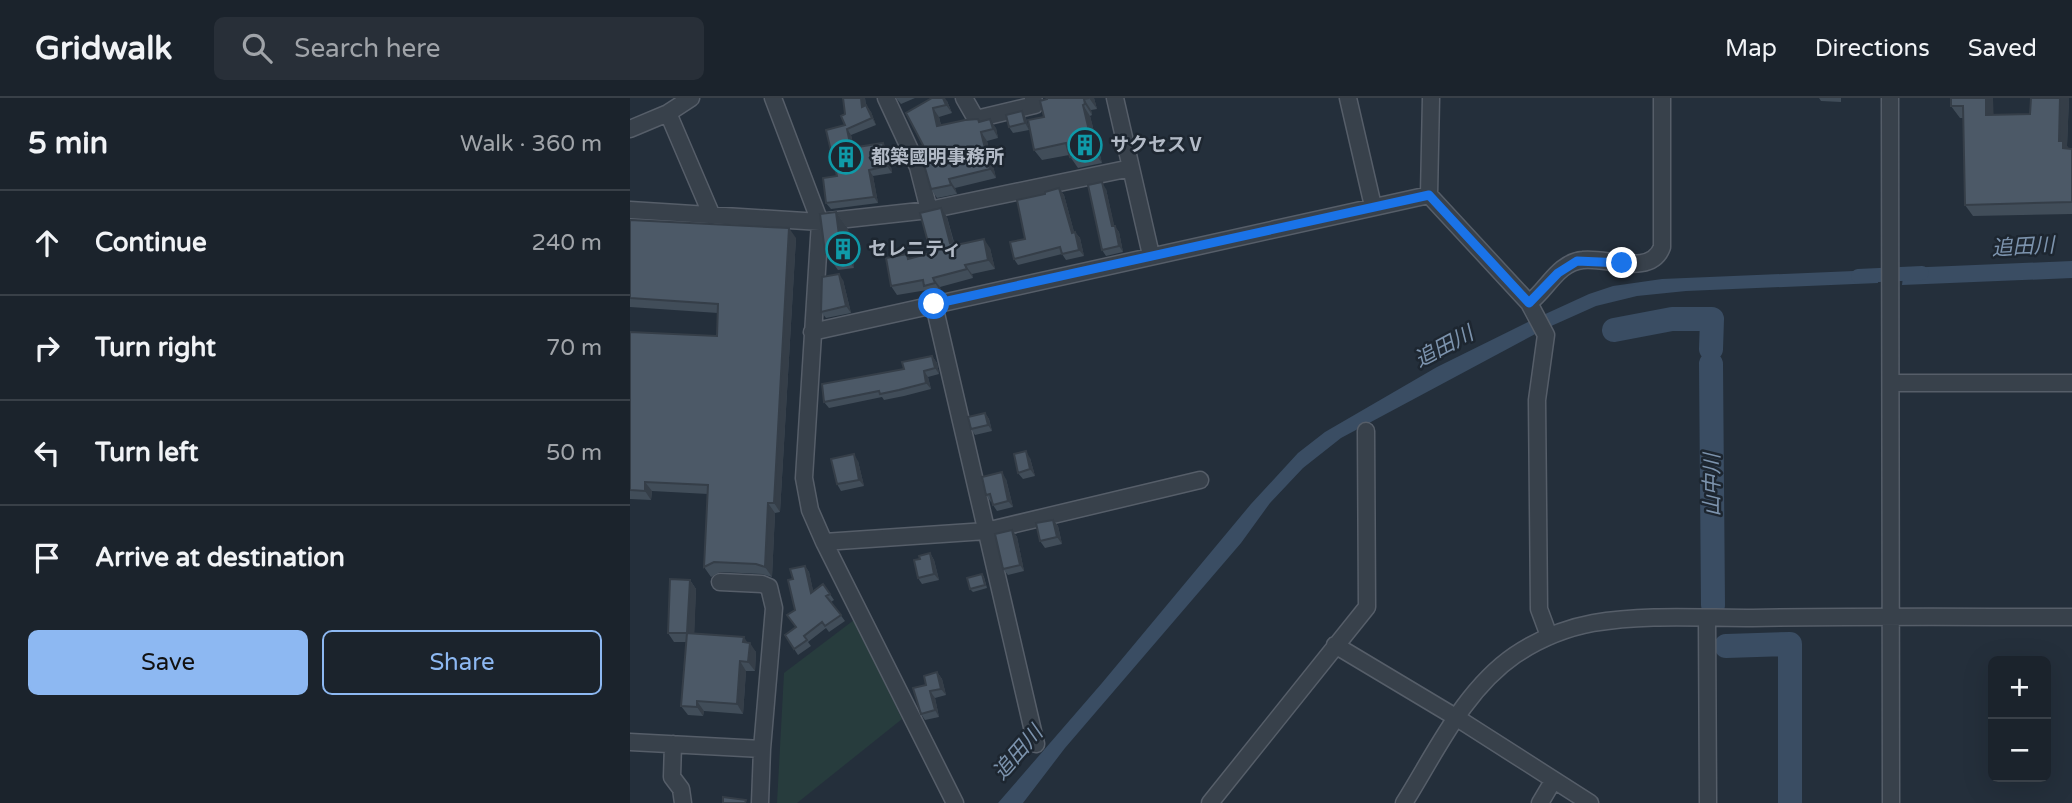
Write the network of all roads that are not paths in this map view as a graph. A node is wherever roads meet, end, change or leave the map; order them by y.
1 (691, 98) edge
2 (773, 98) edge
3 (886, 98) edge
4 (964, 98) edge
5 (1033, 98) edge
6 (1115, 98) edge
7 (1348, 98) edge
8 (1431, 98) edge
9 (1662, 98) edge
10 (1891, 98) edge
11 (668, 113) junction
12 (630, 129) edge
13 (1131, 168) junction
14 (1429, 195) junction
15 (1373, 206) junction
16 (630, 210) edge
17 (929, 210) junction
18 (712, 216) junction
19 (820, 222) junction
20 (1151, 255) junction
21 (1529, 303) junction
22 (934, 304) junction
23 (812, 331) junction
24 (1891, 383) junction
25 (2072, 383) edge
26 (1366, 431) dead end
27 (1200, 480) dead end
28 (986, 531) junction
29 (824, 542) junction
30 (720, 582) dead end
31 (1890, 616) junction
32 (2072, 617) edge
33 (1707, 618) junction
34 (1549, 636) junction
35 (1335, 645) junction
36 (1457, 718) junction
37 (630, 742) edge
38 (673, 744) junction
39 (1036, 744) dead end
40 (762, 749) junction
41 (1553, 781) junction
42 (683, 803) edge
43 (760, 803) edge
44 (955, 803) edge
45 (1210, 803) edge
46 (1404, 803) edge
47 (1541, 803) edge
48 (1590, 803) edge
49 (1708, 803) edge
50 (1891, 803) edge

1 - 11 street
2 - 19 street
3 - 17 street
4 - 5 street
6 - 13 street
7 - 15 street
8 - 14 street
9 - 21 street
10 - 24 street
11 - 12 street
11 - 18 street
13 - 17 street
13 - 20 street
14 - 15 street
14 - 21 street
15 - 20 street
16 - 18 street
17 - 19 street
18 - 19 street
19 - 23 street
20 - 22 street
21 - 34 street
22 - 23 street
22 - 28 street
23 - 29 street
24 - 25 street
24 - 31 street
26 - 35 street
27 - 28 street
28 - 29 street
28 - 39 street
29 - 44 street
30 - 40 street
31 - 32 street
31 - 33 street
31 - 50 street
33 - 34 street
33 - 49 street
34 - 36 street
35 - 36 street
35 - 45 street
36 - 41 street
36 - 46 street
37 - 38 street
38 - 40 street
38 - 42 street
40 - 43 street
41 - 47 street
41 - 48 street

